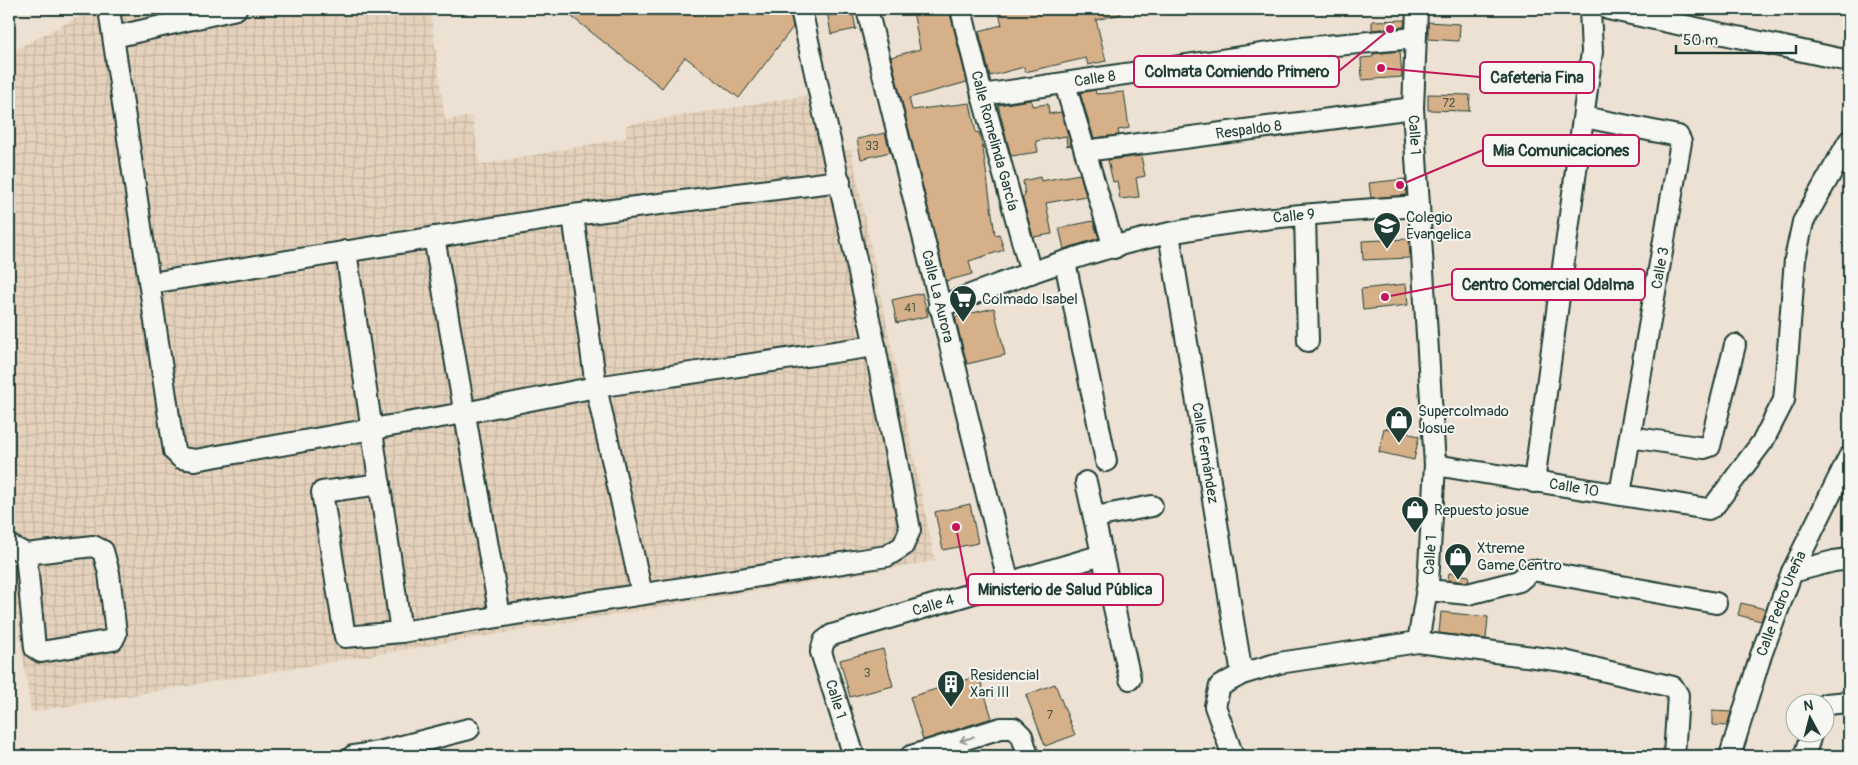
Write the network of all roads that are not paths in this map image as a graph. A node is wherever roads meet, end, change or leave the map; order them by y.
1 (110, 9) edge
2 (236, 9) edge
3 (801, 9) edge
4 (868, 9) edge
5 (961, 9) edge
6 (1417, 9) edge
7 (1590, 9) edge
8 (1608, 9) edge
9 (114, 37) junction
10 (1415, 38) junction
11 (1849, 61) edge
12 (1065, 84) junction
13 (982, 96) junction
14 (1413, 108) junction
15 (1584, 117) junction
16 (1849, 141) edge
17 (1085, 151) junction
18 (840, 181) junction
19 (1419, 206) junction
20 (573, 215) junction
21 (1305, 215) junction
22 (1169, 234) junction
23 (434, 237) junction
24 (1114, 248) junction
25 (346, 251) junction
26 (1065, 262) junction
27 (1031, 273) junction
28 (151, 283) junction
29 (939, 307) junction
30 (1308, 341) dead end
31 (875, 346) junction
32 (1735, 346) dead end
33 (596, 387) junction
34 (464, 413) junction
35 (371, 428) junction
36 (1630, 437) junction
37 (1849, 457) edge
38 (1106, 461) dead end
39 (1435, 465) junction
40 (1844, 475) edge
41 (1086, 482) dead end
42 (1534, 482) junction
43 (380, 484) junction
44 (1620, 494) junction
45 (1152, 506) dead end
46 (1095, 517) junction
47 (18, 550) edge
48 (1102, 555) junction
49 (1849, 559) edge
50 (1792, 572) junction
51 (1009, 584) junction
52 (1427, 590) junction
53 (642, 594) junction
54 (1716, 604) dead end
55 (500, 616) junction
56 (401, 632) junction
57 (824, 641) joint
58 (1418, 642) junction
59 (1242, 674) junction
60 (1130, 679) dead end
61 (1849, 702) edge
62 (1836, 703) edge
63 (469, 729) dead end
64 (1809, 742) edge
65 (395, 754) edge
66 (353, 756) edge
67 (854, 756) edge
68 (911, 756) edge
69 (1028, 756) edge
70 (1233, 756) edge
71 (1674, 756) edge
72 (1730, 756) edge
73 (1804, 756) edge

1 - 9 street
2 - 9 street
3 - 18 street
4 - 29 street, Calle La Aurora
5 - 13 street, Calle Romelinda García
6 - 10 street, Calle 1
7 - 15 street
8 - 11 street
9 - 28 street
10 - 12 street, Calle 8
10 - 14 street, Calle 1
12 - 13 street, Calle 8
12 - 17 street
13 - 27 street, Calle Romelinda García
14 - 17 street, Respaldo 8
14 - 19 street, Calle 1
15 - 36 street, Calle 3
15 - 42 street
16 - 44 street, Calle 10
17 - 24 street
18 - 20 street
18 - 31 street
19 - 21 street, Calle 9
19 - 39 street, Calle 1
20 - 23 street
20 - 33 street
21 - 22 street, Calle 9
21 - 30 street
22 - 24 street, Calle 9
22 - 59 street, Calle Fernández
23 - 25 street
23 - 34 street
24 - 26 street
25 - 28 street
25 - 35 street
26 - 27 street
26 - 38 street
27 - 29 street
28 - 35 street
29 - 51 street, Calle La Aurora
31 - 33 street
31 - 53 street
32 - 36 street
33 - 34 street
33 - 53 street
34 - 35 street
34 - 55 street
35 - 43 street
36 - 44 street, Calle 3
37 - 40 street, Calle Pedro Ureña
39 - 42 street, Calle 10
39 - 52 street, Calle 1
40 - 50 street, Calle Pedro Ureña
41 - 46 street
42 - 44 street, Calle 10
43 - 56 street
43 - 56 street
45 - 46 street
46 - 48 street
47 - 47 street
48 - 51 street, Calle 4
48 - 60 street
49 - 50 street
50 - 72 street, Calle Pedro Ureña
51 - 57 street, Calle 4
52 - 54 street
52 - 58 street, Calle 1
53 - 55 street
55 - 56 street
57 - 67 street, Calle 1
58 - 59 street
58 - 71 street
59 - 70 street
61 - 62 street
63 - 65 street
64 - 73 street
65 - 66 street
69 -> 68 street

